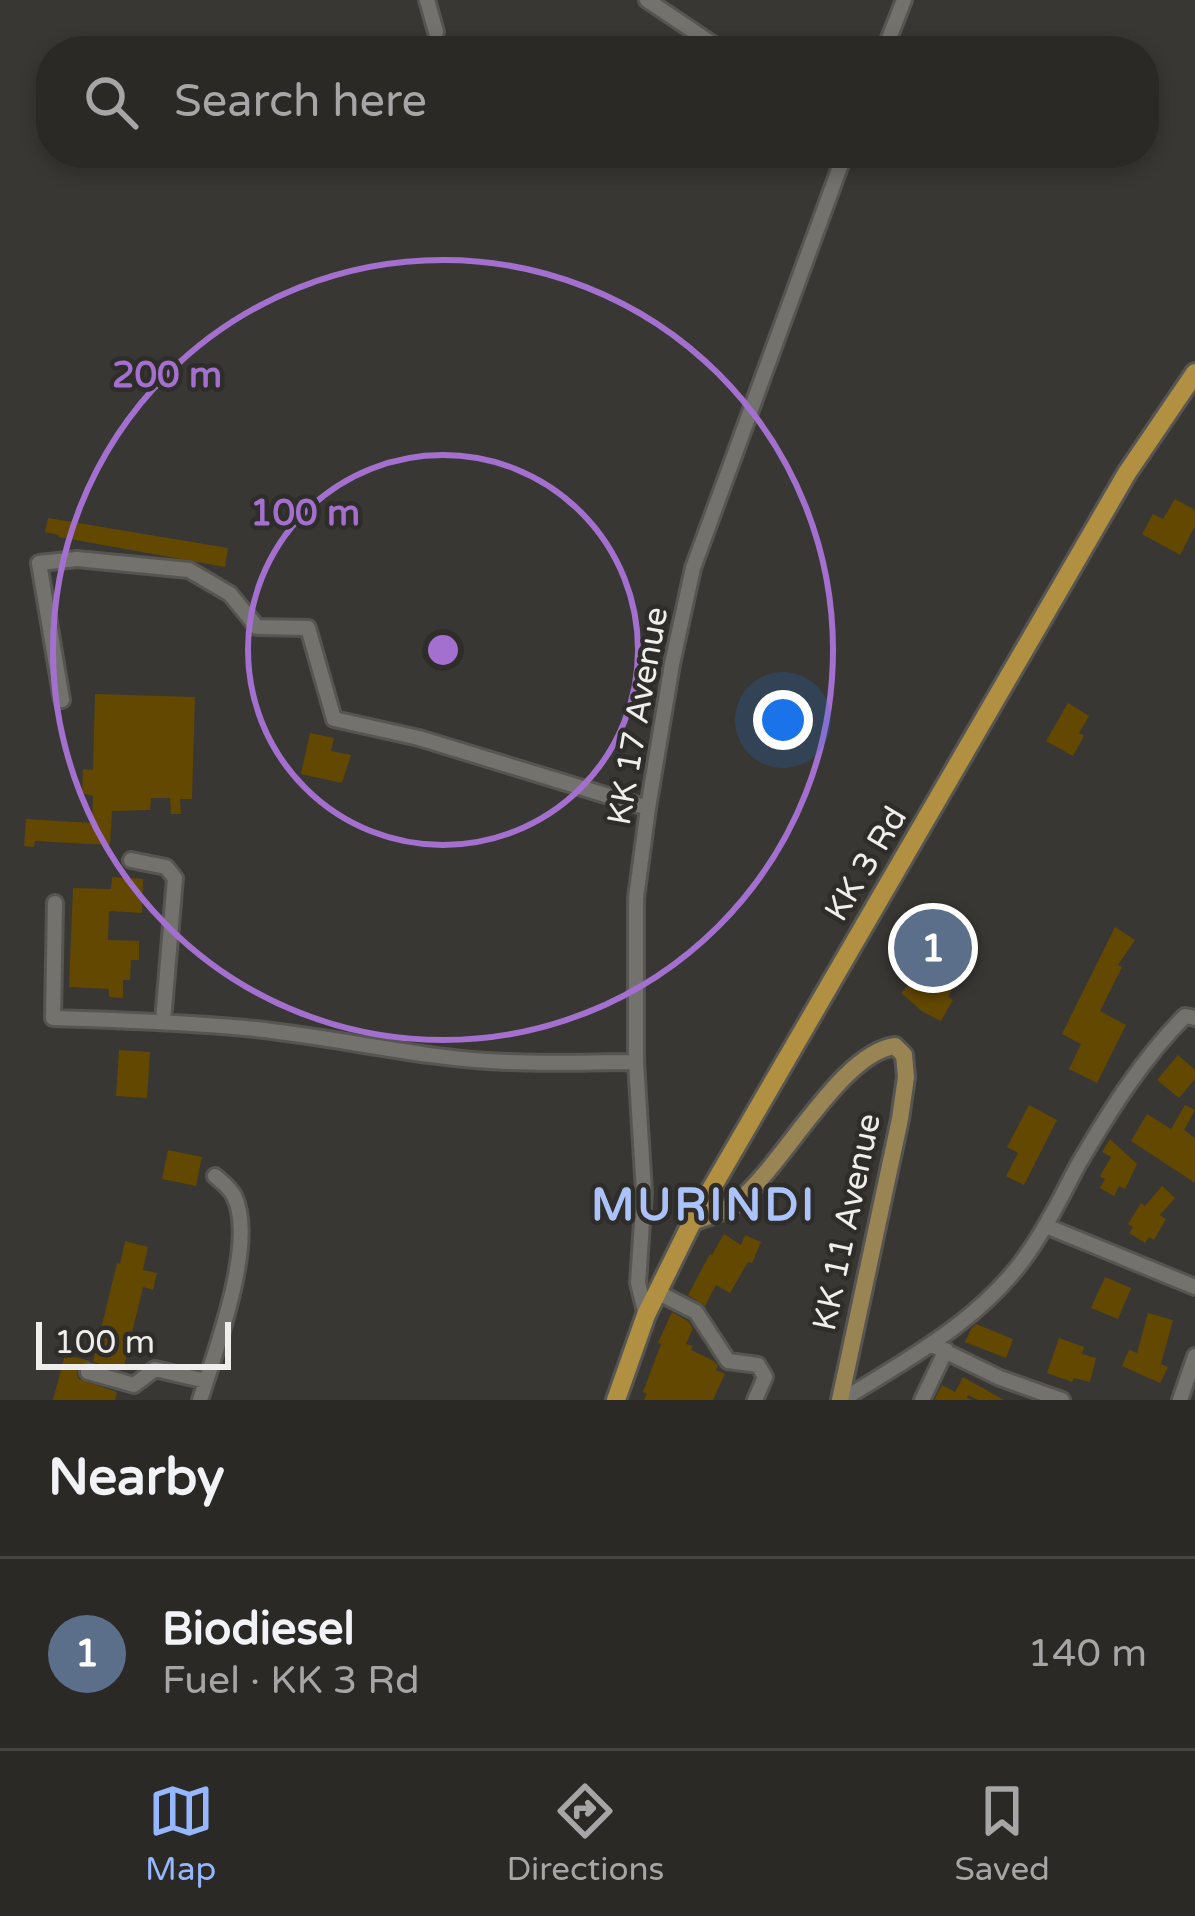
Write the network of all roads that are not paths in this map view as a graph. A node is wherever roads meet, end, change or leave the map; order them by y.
1 (427, 0) edge
2 (647, 0) edge
3 (904, 0) edge
4 (436, 32) dead end
5 (701, 36) edge
6 (890, 36) edge
7 (839, 168) edge
8 (1195, 373) edge
9 (62, 700) dead end
10 (648, 808) junction
11 (131, 860) dead end
12 (55, 903) dead end
13 (1195, 1018) edge
14 (164, 1021) junction
15 (636, 1062) junction
16 (215, 1176) dead end
17 (692, 1222) junction
18 (1046, 1226) junction
19 (1195, 1286) edge
20 (658, 1293) junction
21 (646, 1315) junction
22 (939, 1348) junction
23 (1195, 1356) edge
24 (88, 1372) dead end
25 (206, 1381) junction
26 (200, 1400) edge
27 (616, 1400) edge
28 (755, 1400) edge
29 (841, 1400) edge
30 (922, 1400) edge
31 (1062, 1400) edge
32 (1180, 1400) edge

1 - 4 street
2 - 5 street
3 - 6 street
7 - 10 street, KK 17 Avenue
8 - 17 highway, KK 3 Rd
9 - 10 street
10 - 15 street, KK 17 Avenue
11 - 14 street
12 - 14 street
13 - 18 street
14 - 15 street
15 - 21 street, KK 17 Avenue
16 - 25 street
17 - 20 highway, KK 3 Rd
17 - 29 main road, KK 11 Avenue
18 - 19 street
18 - 22 street
20 - 21 highway, KK 3 Rd
20 - 28 street
21 - 27 highway, KK 3 Rd
22 - 29 street
22 - 30 street
22 - 31 street
23 - 32 street
24 - 25 street
25 - 26 street

